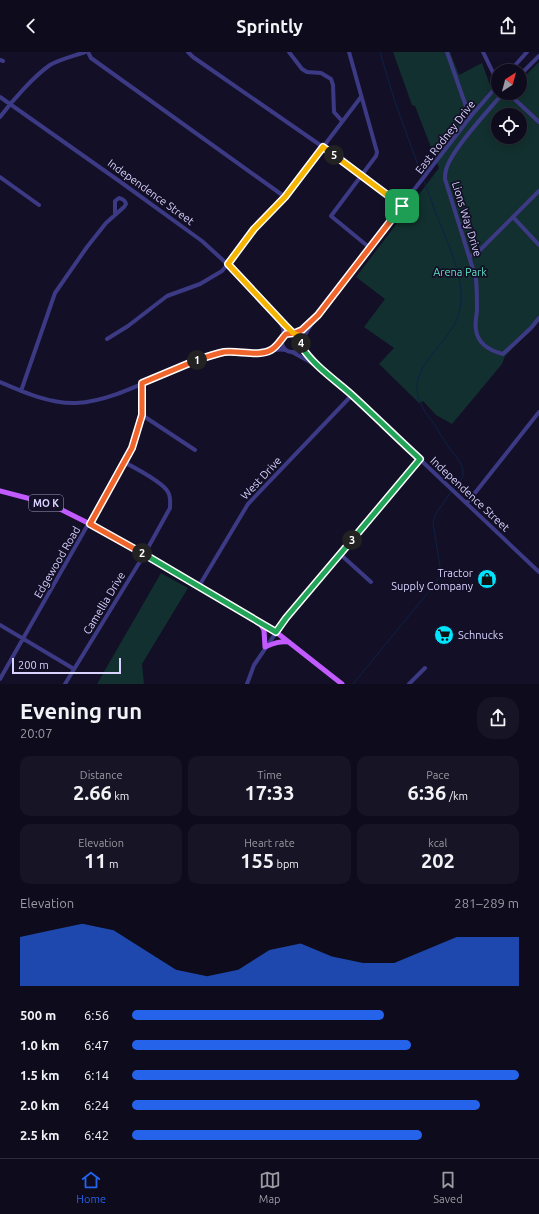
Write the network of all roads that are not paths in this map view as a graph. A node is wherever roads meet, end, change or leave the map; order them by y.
1 (87, 52) edge
2 (188, 52) edge
3 (289, 52) edge
4 (349, 52) edge
5 (447, 52) edge
6 (483, 52) edge
7 (527, 52) edge
8 (539, 56) edge
9 (516, 64) edge
10 (527, 68) edge
11 (491, 69) edge
12 (491, 92) edge
13 (361, 97) junction
14 (0, 98) edge
15 (497, 100) edge
16 (515, 100) edge
17 (10, 104) junction
18 (471, 116) junction
19 (0, 117) edge
20 (342, 121) junction
21 (539, 122) edge
22 (323, 147) junction
23 (361, 176) junction
24 (0, 177) edge
25 (539, 191) edge
26 (285, 197) junction
27 (40, 205) dead end
28 (402, 206) junction
29 (116, 215) dead end
30 (514, 217) junction
31 (539, 245) edge
32 (370, 248) junction
33 (470, 256) junction
34 (228, 264) junction
35 (318, 315) junction
36 (278, 318) junction
37 (539, 318) edge
38 (294, 333) junction
39 (283, 337) junction
40 (106, 339) dead end
41 (301, 343) junction
42 (270, 350) junction
43 (286, 350) junction
44 (291, 352) junction
45 (318, 366) junction
46 (0, 382) edge
47 (142, 383) junction
48 (21, 391) junction
49 (352, 395) junction
50 (539, 412) edge
51 (142, 415) junction
52 (195, 450) dead end
53 (420, 459) junction
54 (124, 462) junction
55 (0, 491) edge
56 (467, 503) junction
57 (90, 524) junction
58 (340, 554) junction
59 (144, 555) junction
60 (539, 572) edge
61 (371, 582) dead end
62 (198, 586) junction
63 (260, 622) junction
64 (0, 625) edge
65 (276, 632) junction
66 (23, 639) junction
67 (289, 642) junction
68 (265, 647) junction
69 (424, 668) dead end
70 (74, 669) junction
71 (0, 679) edge
72 (341, 683) edge
73 (65, 684) edge
74 (247, 684) edge
75 (409, 684) edge

1 - 17 street
1 - 26 street
2 - 22 street
3 - 20 street
4 - 13 street
5 - 18 street
6 - 11 street
7 - 9 street
8 - 10 street
12 - 18 street, East Rodney Drive
13 - 20 street
13 - 23 street
14 - 17 street, Independence Street
15 - 33 street, Lions Way Drive
16 - 21 street
17 - 19 street
17 - 34 street, Independence Street
18 - 28 street, East Rodney Drive
20 - 22 street
22 - 23 street
22 - 26 street
23 - 28 street
23 - 32 street
24 - 27 street
25 - 30 street
26 - 34 street
28 - 32 street, East Rodney Drive
29 - 48 street
30 - 31 street
30 - 33 street
32 - 35 street, East Rodney Drive
33 - 37 street, Lions Way Drive
34 - 36 street, Independence Street
34 - 40 street
35 - 38 street, East Rodney Drive
35 - 41 street, East Rodney Drive
36 - 38 street, Independence Street
36 - 39 street, Independence Street
38 - 39 street
38 - 41 street
39 - 42 street
39 - 43 street
41 - 44 street
41 - 45 street, Independence Street
42 - 43 street
42 - 47 street
43 - 44 street
44 - 45 street, Independence Street
45 - 49 street, Independence Street
46 - 48 street
47 - 48 street
47 - 51 street, Edgewood Road
49 - 53 street, Independence Street
49 - 62 street, West Drive
50 - 56 street
51 - 52 street
51 - 54 street, Edgewood Road
53 - 56 street, Independence Street
53 - 58 street
54 - 57 street, Edgewood Road
54 - 59 street, Camellia Drive
55 - 57 main road, MO K
56 - 60 street, Independence Street
57 - 59 main road, MO K
57 - 66 street, Edgewood Road
58 - 61 street
58 - 65 street
59 - 62 main road, MO K
59 - 70 street, Camellia Drive
62 - 63 main road, MO K
63 - 65 main road, MO K
63 - 68 main road
64 - 66 street
65 - 67 main road, MO K
65 - 68 street
66 - 70 street
66 - 71 street, Edgewood Road
67 - 68 main road
67 - 72 main road, MO K
68 - 74 street
69 - 75 street
70 - 73 street, Camellia Drive

